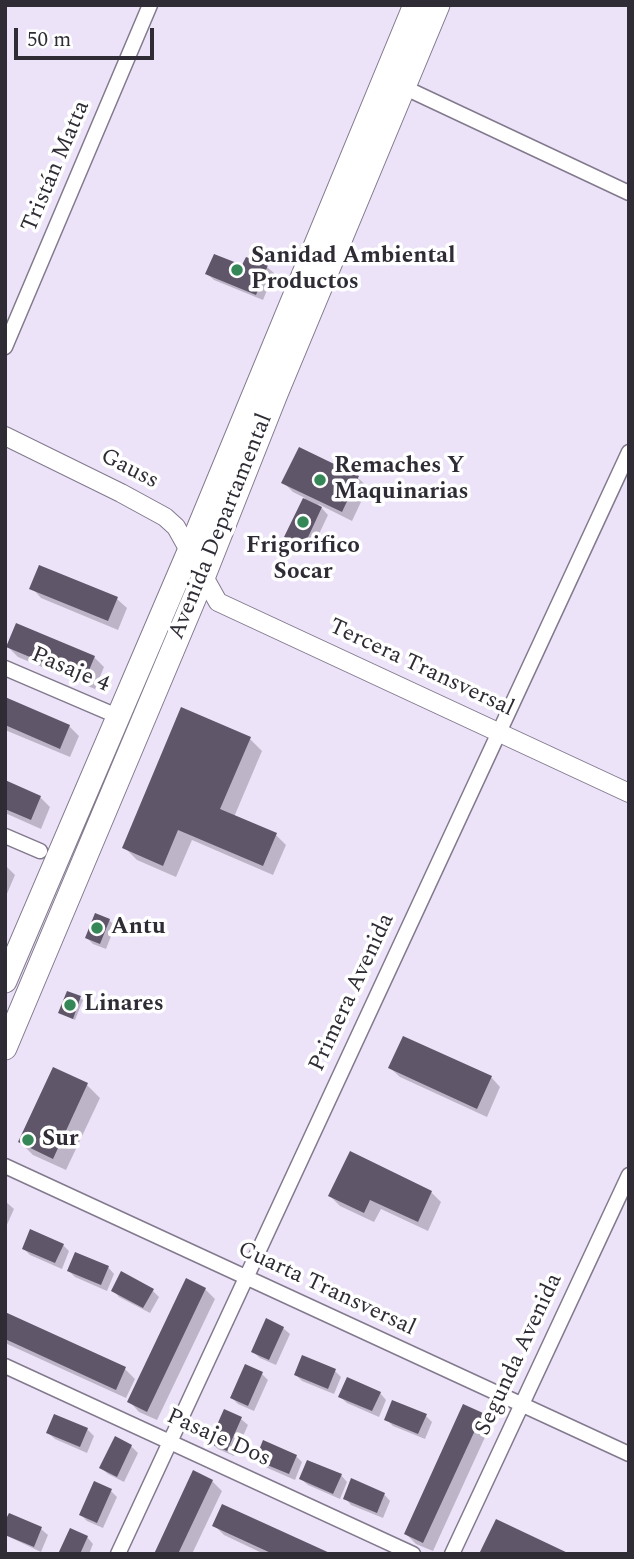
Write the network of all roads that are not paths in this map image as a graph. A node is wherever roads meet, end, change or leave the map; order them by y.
1 (150, 5) edge
2 (415, 5) edge
3 (438, 5) edge
4 (395, 83) junction
5 (629, 193) edge
6 (5, 347) edge
7 (5, 436) edge
8 (629, 452) edge
9 (190, 549) junction
10 (203, 578) junction
11 (5, 668) edge
12 (117, 716) junction
13 (499, 732) junction
14 (629, 793) edge
15 (5, 836) edge
16 (40, 851) dead end
17 (5, 981) edge
18 (5, 1048) edge
19 (5, 1166) edge
20 (629, 1175) edge
21 (246, 1278) junction
22 (5, 1366) edge
23 (522, 1405) junction
24 (170, 1442) junction
25 (629, 1454) edge
26 (118, 1554) edge
27 (412, 1554) edge
28 (452, 1554) edge

1 - 6 street, Tristán Matta
2 - 4 main road, Avenida Departamental
3 - 4 main road, Avenida Departamental
4 - 5 street
4 - 9 main road, Avenida Departamental
4 - 10 main road, Avenida Departamental
7 - 9 street, Gauss
8 - 13 street, Primera Avenida
9 - 10 street, Gauss
9 - 12 main road, Avenida Departamental
10 - 13 street, Tercera Transversal
10 - 18 main road, Avenida Departamental
11 - 12 street, Pasaje 4
12 - 17 main road, Avenida Departamental
13 - 14 street, Tercera Transversal
13 - 21 street, Primera Avenida
15 - 16 street
19 - 21 street, Cuarta Transversal
20 - 23 street, Segunda Avenida
21 - 23 street, Cuarta Transversal
21 - 24 street, Primera Avenida
22 - 24 street, Pasaje Dos
23 - 25 street, Cuarta Transversal
23 - 28 street, Segunda Avenida
24 - 26 street, Primera Avenida
24 - 27 street, Pasaje Dos

